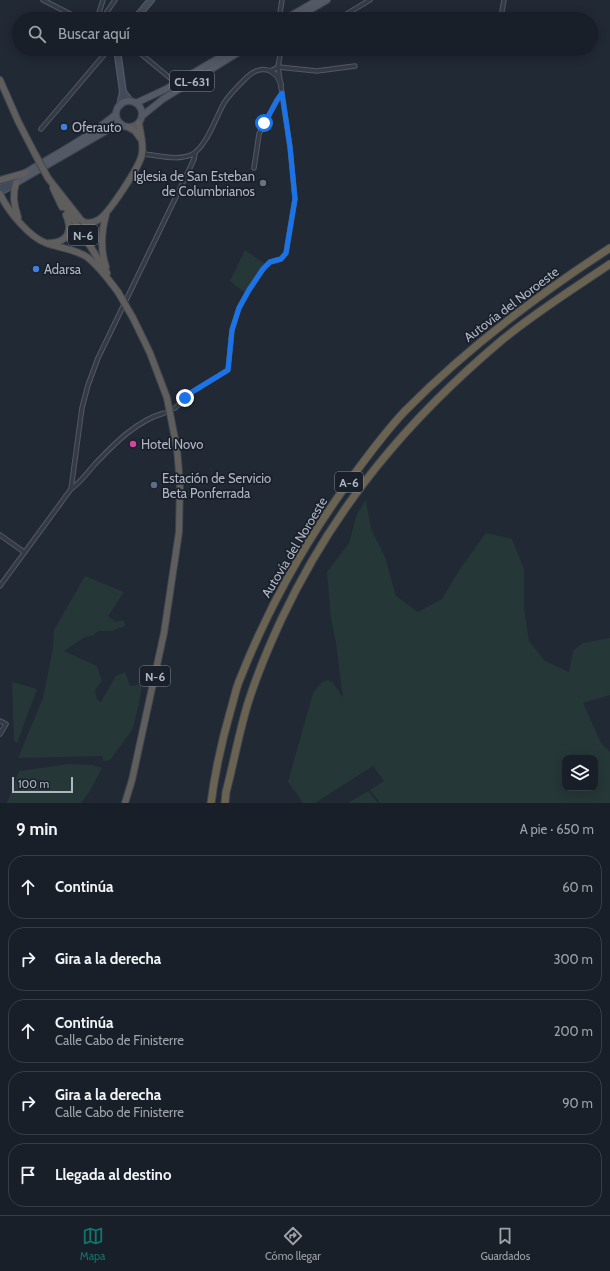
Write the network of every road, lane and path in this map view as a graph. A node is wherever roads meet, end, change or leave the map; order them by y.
1 (43, 0) edge
2 (103, 0) edge
3 (115, 0) edge
4 (282, 0) edge
5 (318, 0) edge
6 (327, 0) edge
7 (370, 0) edge
8 (504, 0) edge
9 (149, 1) edge
10 (502, 11) dead end
11 (66, 12) edge
12 (99, 12) edge
13 (107, 12) edge
14 (140, 12) edge
15 (280, 12) edge
16 (297, 12) edge
17 (307, 12) edge
18 (350, 12) edge
19 (103, 56) edge
20 (118, 56) edge
21 (143, 56) edge
22 (222, 56) edge
23 (233, 56) edge
24 (280, 56) edge
25 (355, 66) dead end
26 (278, 67) junction
27 (271, 71) junction
28 (0, 80) edge
29 (176, 83) junction
30 (281, 84) junction
31 (123, 92) junction
32 (282, 93) junction
33 (133, 102) junction
34 (120, 105) junction
35 (116, 114) junction
36 (142, 116) junction
37 (139, 123) junction
38 (121, 124) junction
39 (128, 127) junction
40 (41, 129) dead end
41 (141, 141) junction
42 (195, 153) junction
43 (142, 154) junction
44 (254, 168) dead end
45 (25, 172) junction
46 (48, 178) junction
47 (0, 180) edge
48 (16, 183) junction
49 (0, 188) edge
50 (13, 192) junction
51 (0, 194) edge
52 (2, 202) edge
53 (106, 214) junction
54 (19, 221) junction
55 (45, 243) junction
56 (610, 247) edge
57 (610, 264) edge
58 (610, 269) edge
59 (118, 292) junction
60 (513, 333) junction
61 (175, 408) dead end
62 (164, 413) dead end
63 (71, 489) junction
64 (0, 535) edge
65 (24, 552) junction
66 (0, 585) edge
67 (0, 721) edge
68 (0, 734) edge
69 (125, 803) edge
70 (211, 803) edge
71 (225, 803) edge

1 - 11 street
2 - 12 street
3 - 13 street
4 - 15 street
5 - 16 main road
6 - 17 main road
7 - 18 street
8 - 10 street
9 - 14 main road
19 - 40 street
20 - 31 main road
21 - 29 street
22 - 29 main road, CL-631
23 - 36 main road, CL-631
24 - 26 street
25 - 26 street
26 - 27 street
26 - 30 street
27 - 30 street
27 - 42 street
28 - 46 highway, N-6, bridge
29 - 33 main road, CL-631
30 - 32 street
31 - 33 main road
31 - 34 main road
32 - 44 street
32 - 61 street
33 - 34 main road, CL-631
33 - 36 main road
34 - 35 main road
35 - 38 main road
35 - 45 main road
36 - 37 main road, CL-631
37 - 39 main road
37 - 41 highway
38 - 39 main road
38 - 48 main road
39 - 41 highway
41 - 43 highway
42 - 43 street
42 - 63 street
43 - 53 highway
45 - 47 highway
45 - 49 main road
46 - 53 highway
46 - 55 highway
46 - 59 highway, N-6
48 - 50 highway
48 - 51 main road
50 - 51 highway
50 - 54 highway
51 - 52 highway
52 - 54 highway
53 - 59 highway
54 - 55 highway
55 - 59 highway
56 - 70 highway, Autovía del Noroeste / A-6
57 - 60 highway, Autovía del Noroeste / A-6
58 - 60 highway
59 - 69 highway, N-6, bridge
60 - 71 highway, Autovía del Noroeste / A-6
62 - 63 street
63 - 65 street
64 - 65 street
65 - 66 street
67 - 68 street

